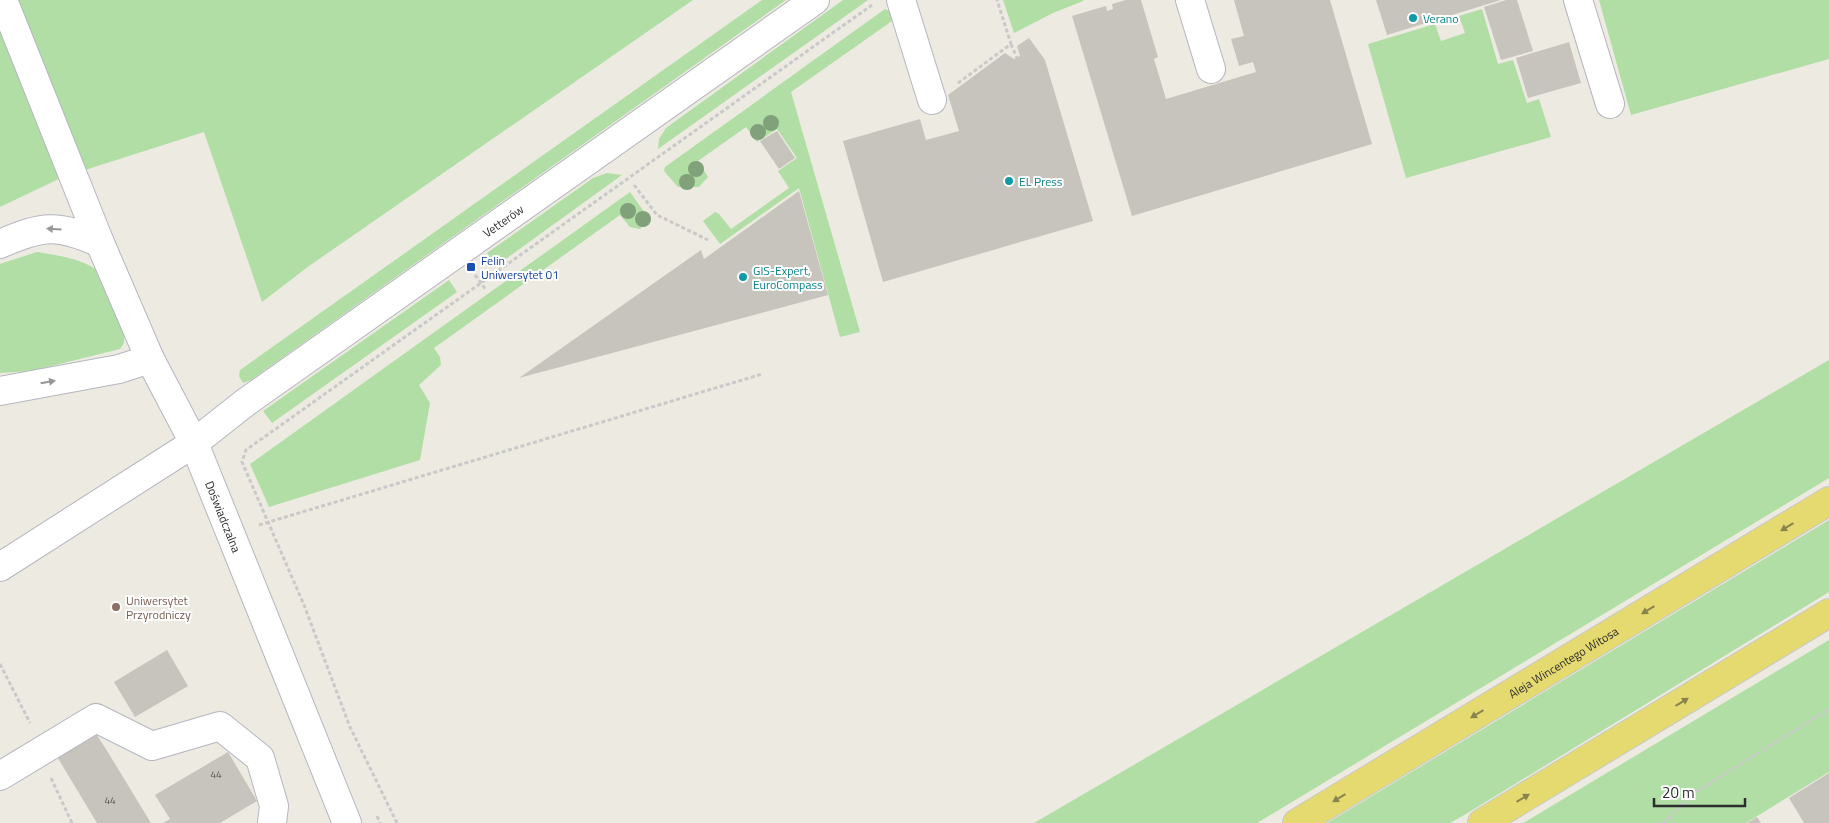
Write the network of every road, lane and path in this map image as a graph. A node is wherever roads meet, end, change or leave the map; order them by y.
1 (3, 0) edge
2 (815, 0) edge
3 (879, 0) edge
4 (901, 0) edge
5 (997, 0) edge
6 (1190, 0) edge
7 (1578, 0) edge
8 (1011, 44) junction
9 (1016, 58) dead end
10 (1211, 68) dead end
11 (942, 94) joint
12 (1610, 104) dead end
13 (634, 186) dead end
14 (708, 240) dead end
15 (100, 243) junction
16 (0, 244) edge
17 (472, 271) dead end
18 (481, 283) junction
19 (486, 290) dead end
20 (150, 359) junction
21 (762, 374) dead end
22 (0, 391) edge
23 (194, 443) junction
24 (1829, 501) edge
25 (269, 522) junction
26 (229, 531) junction
27 (0, 567) edge
28 (1829, 613) edge
29 (1829, 710) edge
30 (0, 776) edge
31 (272, 823) edge
32 (347, 823) edge
33 (397, 823) edge
34 (1297, 823) edge
35 (1482, 823) edge
36 (1663, 823) edge

1 - 15 street, Doświadczalna
2 - 23 street, Vetterów
3 - 18 path
4 - 11 street
5 - 8 path
6 - 10 street
7 - 12 street
8 - 9 path
8 - 11 path
13 - 14 path
15 -> 16 street
15 - 20 street, Doświadczalna
17 - 18 path
18 - 19 path
18 - 25 path
22 -> 20 street
20 - 23 street, Doświadczalna
21 - 25 path
23 - 26 street, Doświadczalna
23 - 27 street, Vetterów
24 -> 34 main road, Aleja Wincentego Witosa
25 - 26 path
25 - 33 path
26 - 32 street, Doświadczalna
35 -> 28 main road
29 - 36 path
30 - 31 street

